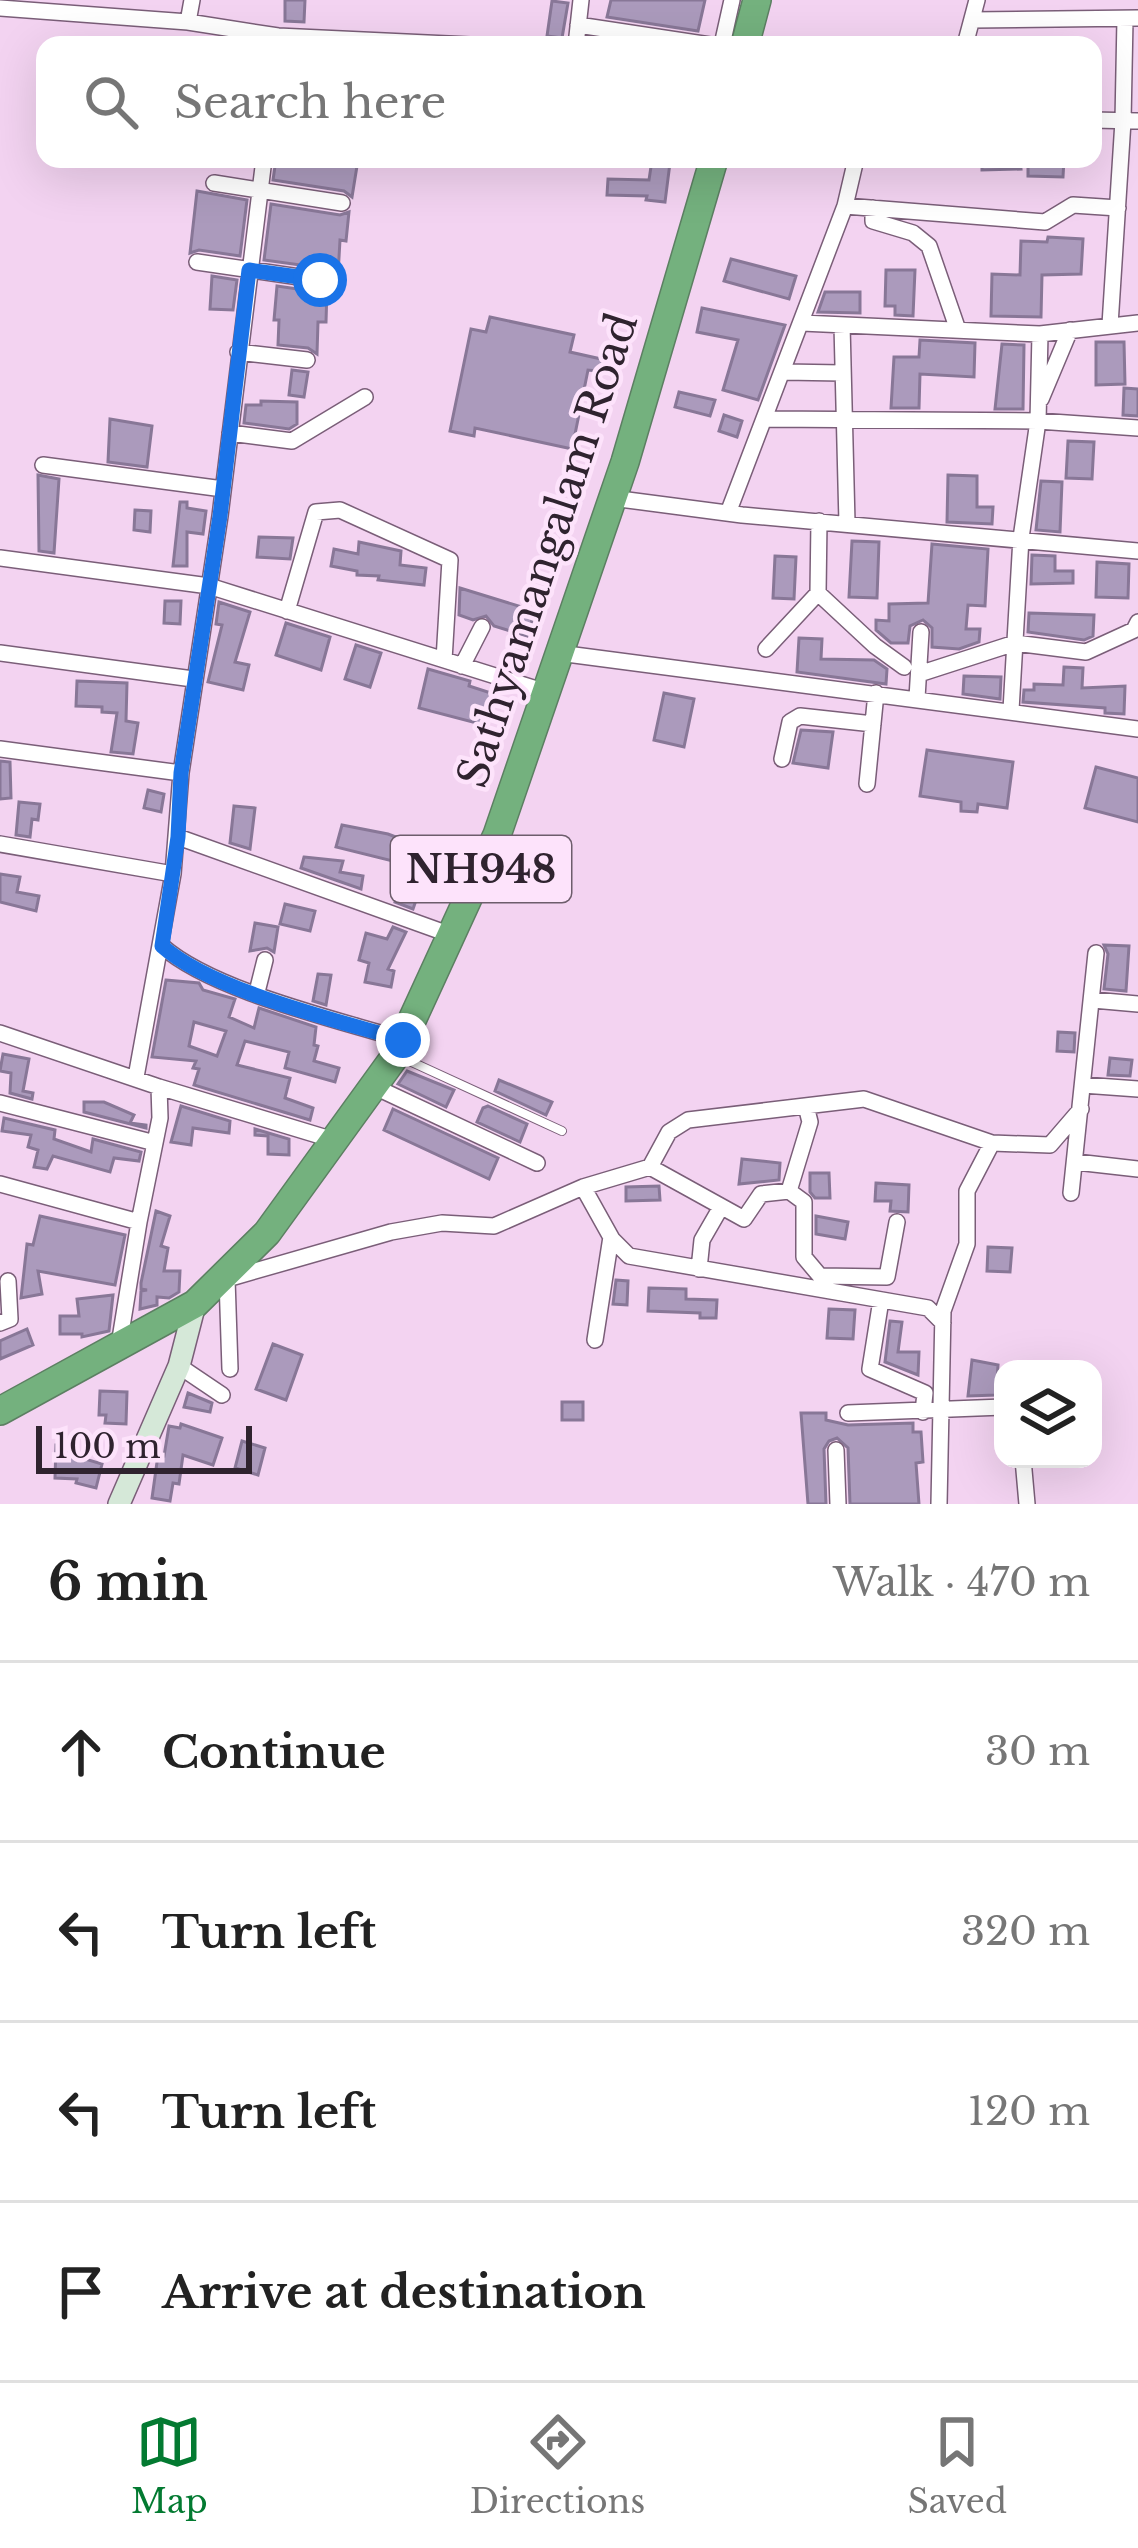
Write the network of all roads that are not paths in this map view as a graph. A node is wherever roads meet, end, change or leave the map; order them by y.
1 (192, 0) edge
2 (580, 0) edge
3 (732, 0) edge
4 (757, 0) edge
5 (977, 0) edge
6 (33, 5) edge
7 (0, 8) edge
8 (93, 8) edge
9 (1131, 18) edge
10 (972, 20) junction
11 (188, 22) junction
12 (578, 26) junction
13 (254, 36) edge
14 (577, 36) edge
15 (647, 36) edge
16 (724, 36) edge
17 (747, 36) edge
18 (968, 36) edge
19 (1131, 121) edge
20 (263, 168) edge
21 (711, 168) edge
22 (854, 168) edge
23 (214, 183) dead end
24 (260, 191) junction
25 (342, 203) dead end
26 (845, 206) junction
27 (873, 208) junction
28 (1118, 208) junction
29 (197, 262) dead end
30 (249, 270) junction
31 (320, 280) dead end
32 (802, 323) junction
33 (1138, 323) edge
34 (842, 325) junction
35 (1110, 326) junction
36 (958, 330) junction
37 (1070, 330) junction
38 (1040, 334) junction
39 (238, 352) junction
40 (307, 360) dead end
41 (784, 372) junction
42 (842, 373) junction
43 (365, 397) dead end
44 (1038, 413) junction
45 (766, 419) junction
46 (844, 420) junction
47 (1138, 428) edge
48 (230, 433) junction
49 (43, 465) dead end
50 (223, 489) junction
51 (612, 498) junction
52 (728, 513) junction
53 (819, 521) junction
54 (847, 524) junction
55 (1021, 538) junction
56 (1138, 551) edge
57 (0, 558) edge
58 (208, 586) junction
59 (818, 593) junction
60 (287, 611) junction
61 (482, 627) dead end
62 (1137, 629) edge
63 (921, 632) dead end
64 (1015, 643) junction
65 (766, 650) dead end
66 (0, 653) edge
67 (559, 653) junction
68 (444, 660) junction
69 (461, 666) junction
70 (911, 671) junction
71 (194, 679) junction
72 (546, 692) junction
73 (876, 693) junction
74 (917, 698) junction
75 (1011, 710) junction
76 (873, 724) junction
77 (1138, 729) edge
78 (0, 749) edge
79 (782, 759) dead end
80 (181, 773) junction
81 (867, 784) dead end
82 (178, 837) junction
83 (0, 844) edge
84 (173, 874) junction
85 (451, 935) junction
86 (162, 946) junction
87 (1096, 953) dead end
88 (265, 960) dead end
89 (257, 992) junction
90 (1094, 1000) junction
91 (1138, 1004) edge
92 (0, 1034) edge
93 (399, 1047) junction
94 (136, 1077) junction
95 (1082, 1085) junction
96 (375, 1087) junction
97 (159, 1088) junction
98 (1138, 1089) edge
99 (0, 1103) edge
100 (806, 1106) junction
101 (1081, 1109) junction
102 (562, 1131) dead end
103 (337, 1141) junction
104 (155, 1143) junction
105 (992, 1143) junction
106 (1076, 1162) junction
107 (537, 1163) dead end
108 (650, 1166) junction
109 (1138, 1169) edge
110 (0, 1184) edge
111 (583, 1187) junction
112 (789, 1191) junction
113 (1071, 1193) dead end
114 (722, 1207) junction
115 (139, 1222) junction
116 (897, 1222) dead end
117 (611, 1237) junction
118 (699, 1269) junction
119 (222, 1280) junction
120 (8, 1281) dead end
121 (881, 1300) junction
122 (195, 1304) junction
123 (943, 1323) junction
124 (0, 1324) edge
125 (595, 1340) dead end
126 (119, 1345) junction
127 (179, 1366) junction
128 (230, 1369) dead end
129 (221, 1395) dead end
130 (994, 1407) edge
131 (941, 1410) junction
132 (0, 1411) edge
133 (923, 1412) junction
134 (848, 1413) dead end
135 (836, 1450) dead end
136 (1024, 1468) edge
137 (119, 1504) edge
138 (838, 1504) edge
139 (939, 1504) edge
140 (1027, 1504) edge

1 - 11 street
2 - 12 street
3 - 16 street
4 - 17 highway
5 - 10 street
6 - 7 street
6 - 8 street
8 - 11 street
9 - 10 street
9 - 19 street
10 - 18 street
11 - 13 street
12 - 14 street
12 - 15 street
19 - 28 street
20 - 24 street
21 - 51 highway, Sathyamangalam Road / NH948
22 - 26 street
23 - 24 street
24 - 25 street
24 - 30 street
26 - 27 street
26 - 32 street
27 - 28 street
27 - 36 street
28 - 35 street
29 - 30 street
30 - 31 street
30 - 39 street
32 - 34 street
32 - 41 street
33 - 35 street
34 - 36 street
34 - 42 street
35 - 37 street
36 - 38 street
37 - 38 street
37 - 44 street
38 - 44 street
39 - 40 street
39 - 48 street
41 - 42 street
41 - 45 street
42 - 46 street
43 - 48 street
44 - 46 street
44 - 47 street
44 - 55 street
45 - 46 street
45 - 52 street
46 - 54 street
48 - 50 street
49 - 50 street
50 - 58 street
51 - 52 street
51 - 67 highway, Sathyamangalam Road / NH948
52 - 53 street
53 - 54 street
53 - 59 street
54 - 55 street
55 - 56 street
55 - 64 street
57 - 58 street
58 - 60 street
58 - 71 street
59 - 65 street
59 - 70 street
60 - 68 street
60 - 68 street
61 - 69 street
62 - 64 street
63 - 70 street
64 - 70 street
64 - 75 street
66 - 71 street
67 - 72 highway, Sathyamangalam Road / NH948
67 - 73 street
68 - 69 street
69 - 72 street
70 - 74 street
71 - 80 street
72 - 85 highway, Sathyamangalam Road / NH948
73 - 74 street
73 - 76 street
74 - 75 street
75 - 77 street
76 - 79 street
76 - 81 street
78 - 80 street
80 - 82 street
82 - 84 street
82 - 85 street
83 - 84 street
84 - 86 street
85 - 93 highway, Sathyamangalam Road / NH948
86 - 89 street
86 - 94 street
87 - 90 street
88 - 89 street
89 - 93 street
90 - 91 street
90 - 95 street
92 - 94 street
93 - 96 highway, Sathyamangalam Road / NH948
93 - 102 lane
94 - 97 street
95 - 98 street
95 - 101 street
96 - 103 highway, Sathyamangalam Road / NH948
96 - 107 street
97 - 103 street
97 - 104 street
99 - 104 street
100 - 105 street
100 - 108 street
100 - 112 street
101 - 105 street
101 - 106 street
103 - 119 highway, Sathyamangalam Road / NH948
104 - 115 street
105 - 123 street
106 - 109 street
106 - 113 street
108 - 111 street
108 - 114 street
110 - 115 street
111 - 117 street
111 - 119 street
112 - 114 street
112 - 116 street
114 - 118 street
115 - 126 street
117 - 118 street
117 - 125 street
118 - 121 street
119 - 122 highway, Sathyamangalam Road / NH948
119 - 128 street
120 - 124 street
121 - 123 street
121 - 133 street
122 - 126 highway, Sathyamangalam Road / NH948
122 - 127 street
123 - 131 street
126 - 132 highway, Sathyamangalam Road / NH948
127 - 129 street
127 - 137 street
130 - 131 street
131 - 133 street
131 - 139 street
133 - 134 street
135 - 138 street
136 - 140 street

